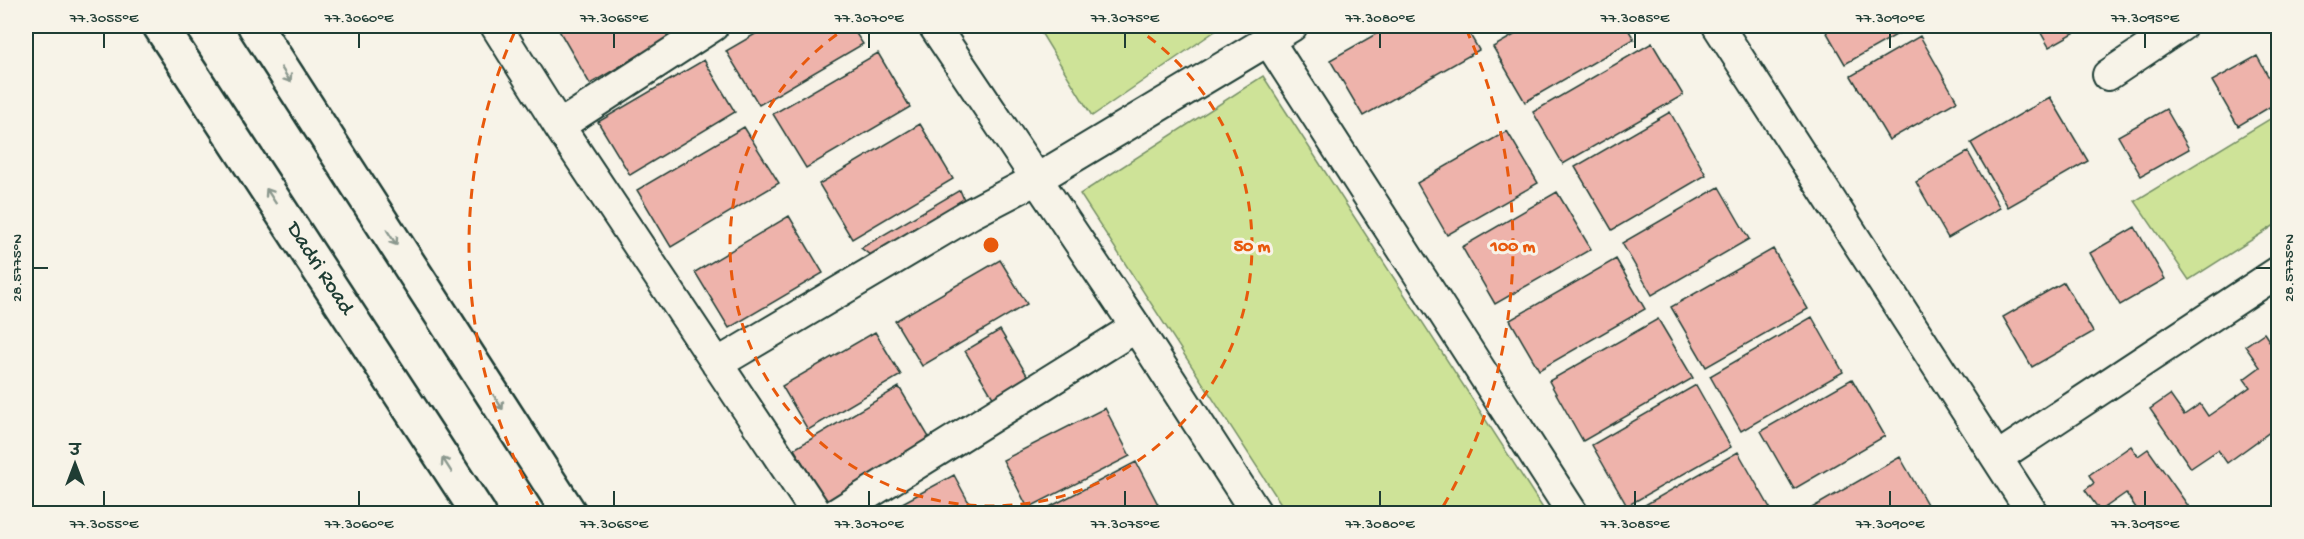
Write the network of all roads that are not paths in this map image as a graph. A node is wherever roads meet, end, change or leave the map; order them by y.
1 (160, 26) edge
2 (255, 26) edge
3 (496, 26) edge
4 (713, 26) edge
5 (934, 26) edge
6 (1718, 26) edge
7 (2181, 26) edge
8 (1280, 33) edge
9 (2108, 75) dead end
10 (559, 126) junction
11 (1037, 179) junction
12 (2278, 272) edge
13 (1136, 327) junction
14 (717, 364) junction
15 (1998, 457) junction
16 (479, 513) edge
17 (570, 513) edge
18 (817, 513) edge
19 (836, 513) edge
20 (1257, 513) edge
21 (1573, 513) edge
22 (2033, 513) edge

16 -> 1 highway, Dadri Road
2 -> 17 highway
3 - 10 street
4 - 10 street
5 - 11 street
6 - 15 street
7 - 9 street
8 - 11 street
8 - 21 street
10 - 14 street
11 - 13 street
11 - 14 street
12 - 15 street
13 - 19 street
13 - 20 street
14 - 18 street
15 - 22 street

